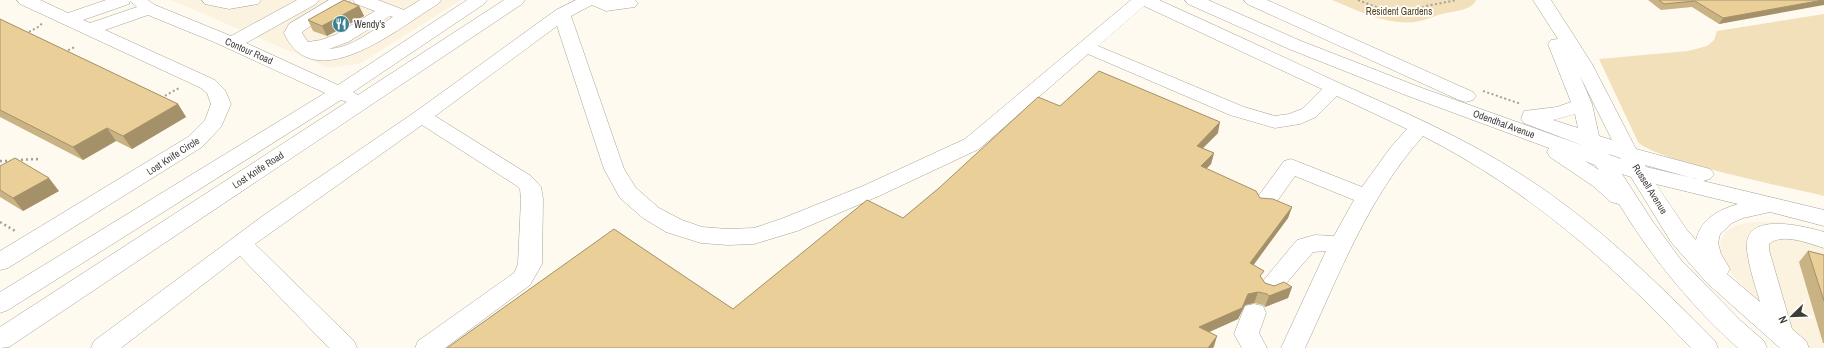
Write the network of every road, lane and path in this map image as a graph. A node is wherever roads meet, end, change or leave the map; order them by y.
1 (26, 0) edge
2 (123, 0) edge
3 (211, 0) edge
4 (252, 0) edge
5 (290, 0) edge
6 (310, 0) edge
7 (341, 0) edge
8 (362, 0) edge
9 (432, 0) edge
10 (478, 0) edge
11 (516, 0) edge
12 (589, 0) edge
13 (596, 0) edge
14 (1141, 0) edge
15 (1145, 0) edge
16 (1194, 0) edge
17 (1253, 0) edge
18 (1358, 0) edge
19 (1457, 0) edge
20 (1536, 0) edge
21 (1542, 0) edge
22 (629, 3) dead end
23 (143, 5) edge
24 (388, 10) junction
25 (562, 14) junction
26 (59, 15) junction
27 (406, 16) junction
28 (298, 25) junction
29 (90, 29) junction
30 (21, 35) edge
31 (225, 41) junction
32 (75, 46) dead end
33 (1086, 47) junction
34 (62, 53) edge
35 (196, 79) junction
36 (1334, 88) junction
37 (340, 92) junction
38 (159, 99) edge
39 (361, 102) junction
40 (1582, 104) junction
41 (1517, 115) junction
42 (422, 116) junction
43 (1498, 122) junction
44 (1419, 128) junction
45 (1590, 139) junction
46 (39, 159) dead end
47 (1603, 160) junction
48 (0, 161) edge
49 (1633, 163) junction
50 (1367, 197) junction
51 (1264, 202) edge
52 (1824, 203) edge
53 (1774, 206) junction
54 (1633, 209) junction
55 (1824, 218) edge
56 (1824, 240) edge
57 (241, 244) junction
58 (1342, 246) junction
59 (0, 262) edge
60 (1270, 287) edge
61 (0, 304) edge
62 (1752, 310) junction
63 (1254, 312) dead end
64 (0, 340) edge
65 (1789, 342) edge
66 (103, 348) edge
67 (345, 348) edge
68 (427, 348) edge
69 (1255, 348) edge
70 (1293, 348) edge
71 (1706, 348) edge
72 (1755, 348) edge

1 - 26 street, Lost Knife Circle
2 - 26 street
3 - 4 street
5 - 31 street
6 - 31 street
7 - 28 street
8 - 24 street
9 - 27 street
10 - 37 street
11 - 39 street, Lost Knife Road
12 - 25 street
13 - 22 street
14 - 33 street
15 - 36 street
16 - 43 street, Odendhal Avenue
17 - 41 street, Odendhal Avenue
18 - 19 path
20 - 40 street
21 - 49 street, Russell Avenue
23 - 29 street
23 - 31 street, Contour Road
24 - 27 street
24 - 28 street
25 - 33 street
25 - 42 street
26 - 29 street, Lost Knife Circle
26 - 30 path
27 - 28 street
29 - 35 street, Lost Knife Circle
31 - 37 street, Contour Road
32 - 34 path
33 - 36 street
35 - 38 path
35 - 59 street, Lost Knife Circle
36 - 44 street
37 - 39 street, Contour Road
37 - 61 street
39 - 64 street, Lost Knife Road
40 - 41 street
40 - 45 street
41 - 45 street, Odendhal Avenue
42 - 57 street
42 - 68 street
43 - 47 street, Odendhal Avenue
43 - 54 street
44 - 50 street
44 - 71 street
45 - 47 street
45 - 49 street, Odendhal Avenue
46 - 48 path
47 - 49 street, Odendhal Avenue
47 - 54 street
49 - 52 street, Odendhal Avenue
49 - 53 street, Odendhal Avenue
49 - 62 street, Russell Avenue
50 - 51 street
50 - 58 street
53 - 55 street, Odendhal Avenue
53 - 62 street
54 - 72 street
56 - 65 street
57 - 66 street
57 - 67 street
58 - 60 street
58 - 70 street
62 - 65 street, Russell Avenue
63 - 69 street

